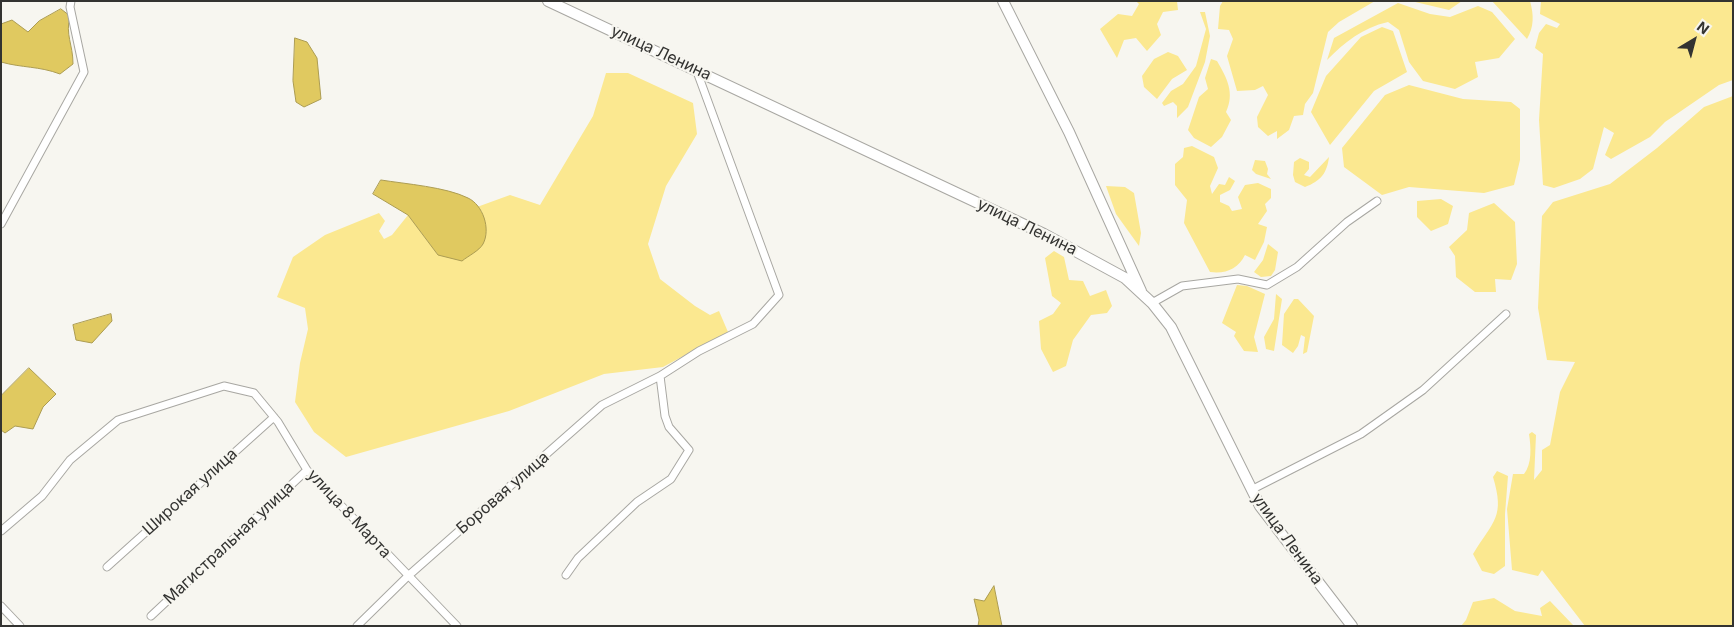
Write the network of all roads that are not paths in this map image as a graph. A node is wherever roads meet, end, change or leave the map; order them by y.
1 (71, 1) edge
2 (548, 1) edge
3 (1003, 1) edge
4 (696, 69) junction
5 (1377, 201) dead end
6 (1, 224) edge
7 (1142, 294) junction
8 (1152, 303) junction
9 (1506, 314) dead end
10 (660, 376) junction
11 (274, 417) junction
12 (307, 470) junction
13 (1251, 490) junction
14 (1, 532) edge
15 (107, 567) dead end
16 (566, 575) dead end
17 (408, 576) junction
18 (1, 606) edge
19 (151, 616) dead end
20 (20, 626) edge
21 (357, 626) edge
22 (456, 626) edge
23 (1352, 626) edge

1 - 6 street
2 - 4 street, улица Ленина
3 - 7 street
4 - 7 street, улица Ленина
4 - 10 street, Боровая улица
5 - 8 street
7 - 8 street, улица Ленина
8 - 13 street, улица Ленина
9 - 13 street
10 - 16 street
10 - 17 street, Боровая улица
11 - 12 street, улица 8 Марта
11 - 14 street, улица 8 Марта
11 - 15 street, Широкая улица
12 - 17 street, улица 8 Марта
12 - 19 street, Магистральная улица
13 - 23 street, улица Ленина
17 - 21 street, Боровая улица
17 - 22 street, улица 8 Марта
18 - 20 street

